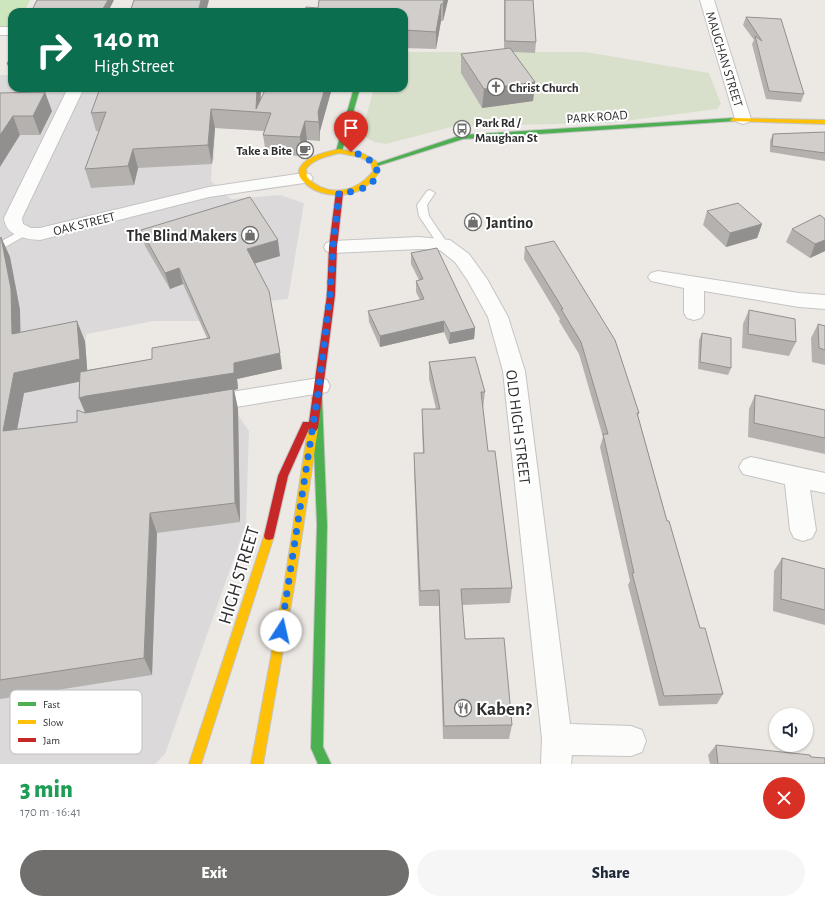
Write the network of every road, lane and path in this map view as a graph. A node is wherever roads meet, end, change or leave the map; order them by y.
1 (707, 0) edge
2 (74, 92) edge
3 (355, 92) edge
4 (744, 119) junction
5 (825, 122) edge
6 (339, 151) junction
7 (375, 165) junction
8 (304, 178) junction
9 (339, 193) junction
10 (430, 193) dead end
11 (24, 232) junction
12 (443, 244) junction
13 (0, 247) edge
14 (333, 247) junction
15 (658, 277) dead end
16 (694, 284) junction
17 (825, 302) edge
18 (694, 313) dead end
19 (318, 392) junction
20 (187, 407) edge
21 (750, 467) dead end
22 (796, 476) junction
23 (825, 483) edge
24 (803, 530) dead end
25 (631, 741) dead end
26 (556, 752) edge
27 (195, 764) edge
28 (257, 764) edge
29 (325, 764) edge

1 - 4 street, MAUGHAN STREET
2 - 11 street
3 - 6 main road
4 - 5 main road, PARK ROAD
4 - 7 main road, PARK ROAD
6 - 7 main road
6 - 8 main road
7 - 9 main road
8 - 9 main road
8 - 11 street, OAK STREET
9 - 14 main road, HIGH STREET
10 - 12 lane
11 - 13 lane
12 - 14 street
12 - 26 street, OLD HIGH STREET
14 - 19 main road, HIGH STREET
15 - 16 street
16 - 17 street
16 - 18 street
19 - 20 street
19 - 27 main road, HIGH STREET
19 - 28 main road, HIGH STREET
19 - 29 main road
21 - 22 street
22 - 23 street
22 - 24 street
25 - 26 street, OLD HIGH STREET

